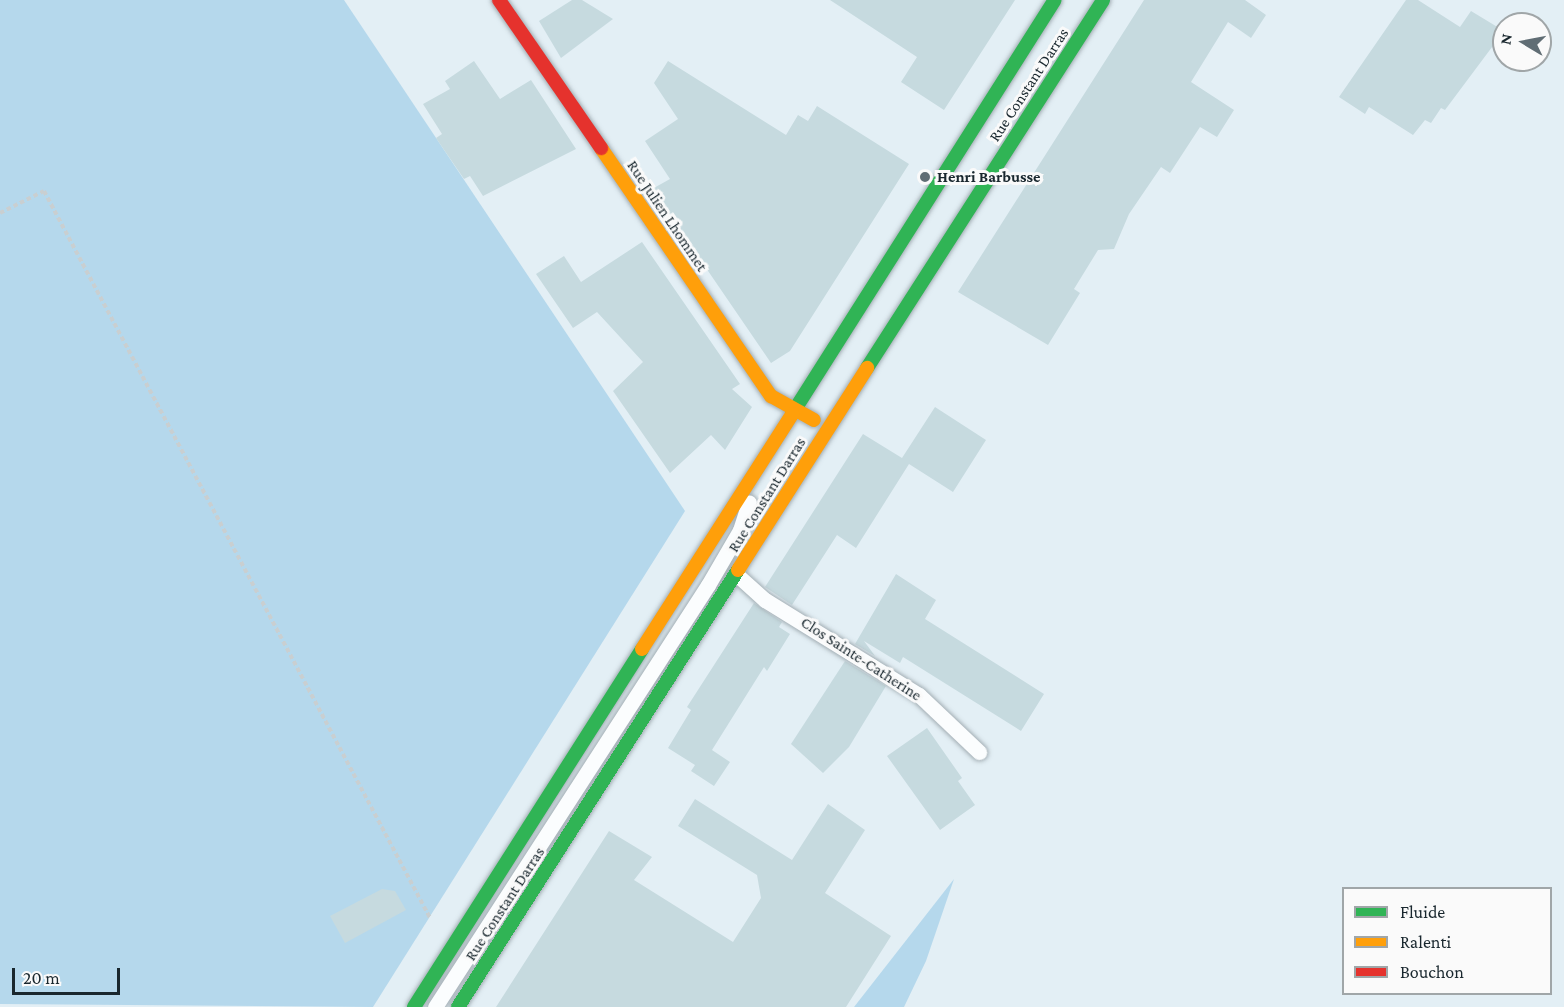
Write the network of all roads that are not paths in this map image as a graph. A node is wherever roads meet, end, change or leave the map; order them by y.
1 (499, 0) edge
2 (1055, 0) edge
3 (1103, 0) edge
4 (793, 410) junction
5 (829, 428) junction
6 (752, 475) junction
7 (736, 574) junction
8 (979, 752) dead end
9 (414, 1007) edge
10 (435, 1007) edge
11 (458, 1007) edge

1 - 4 main road, Rue Julien Lhommet
2 - 4 main road, Rue Constant Darras
3 - 5 main road, Rue Constant Darras
4 - 5 main road, Rue Julien Lhommet
4 - 6 main road, Rue Constant Darras
5 - 7 main road, Rue Constant Darras
6 - 9 main road, Rue Constant Darras
6 - 10 lane
7 - 8 lane, Clos Sainte-Catherine
7 - 11 main road, Rue Constant Darras

